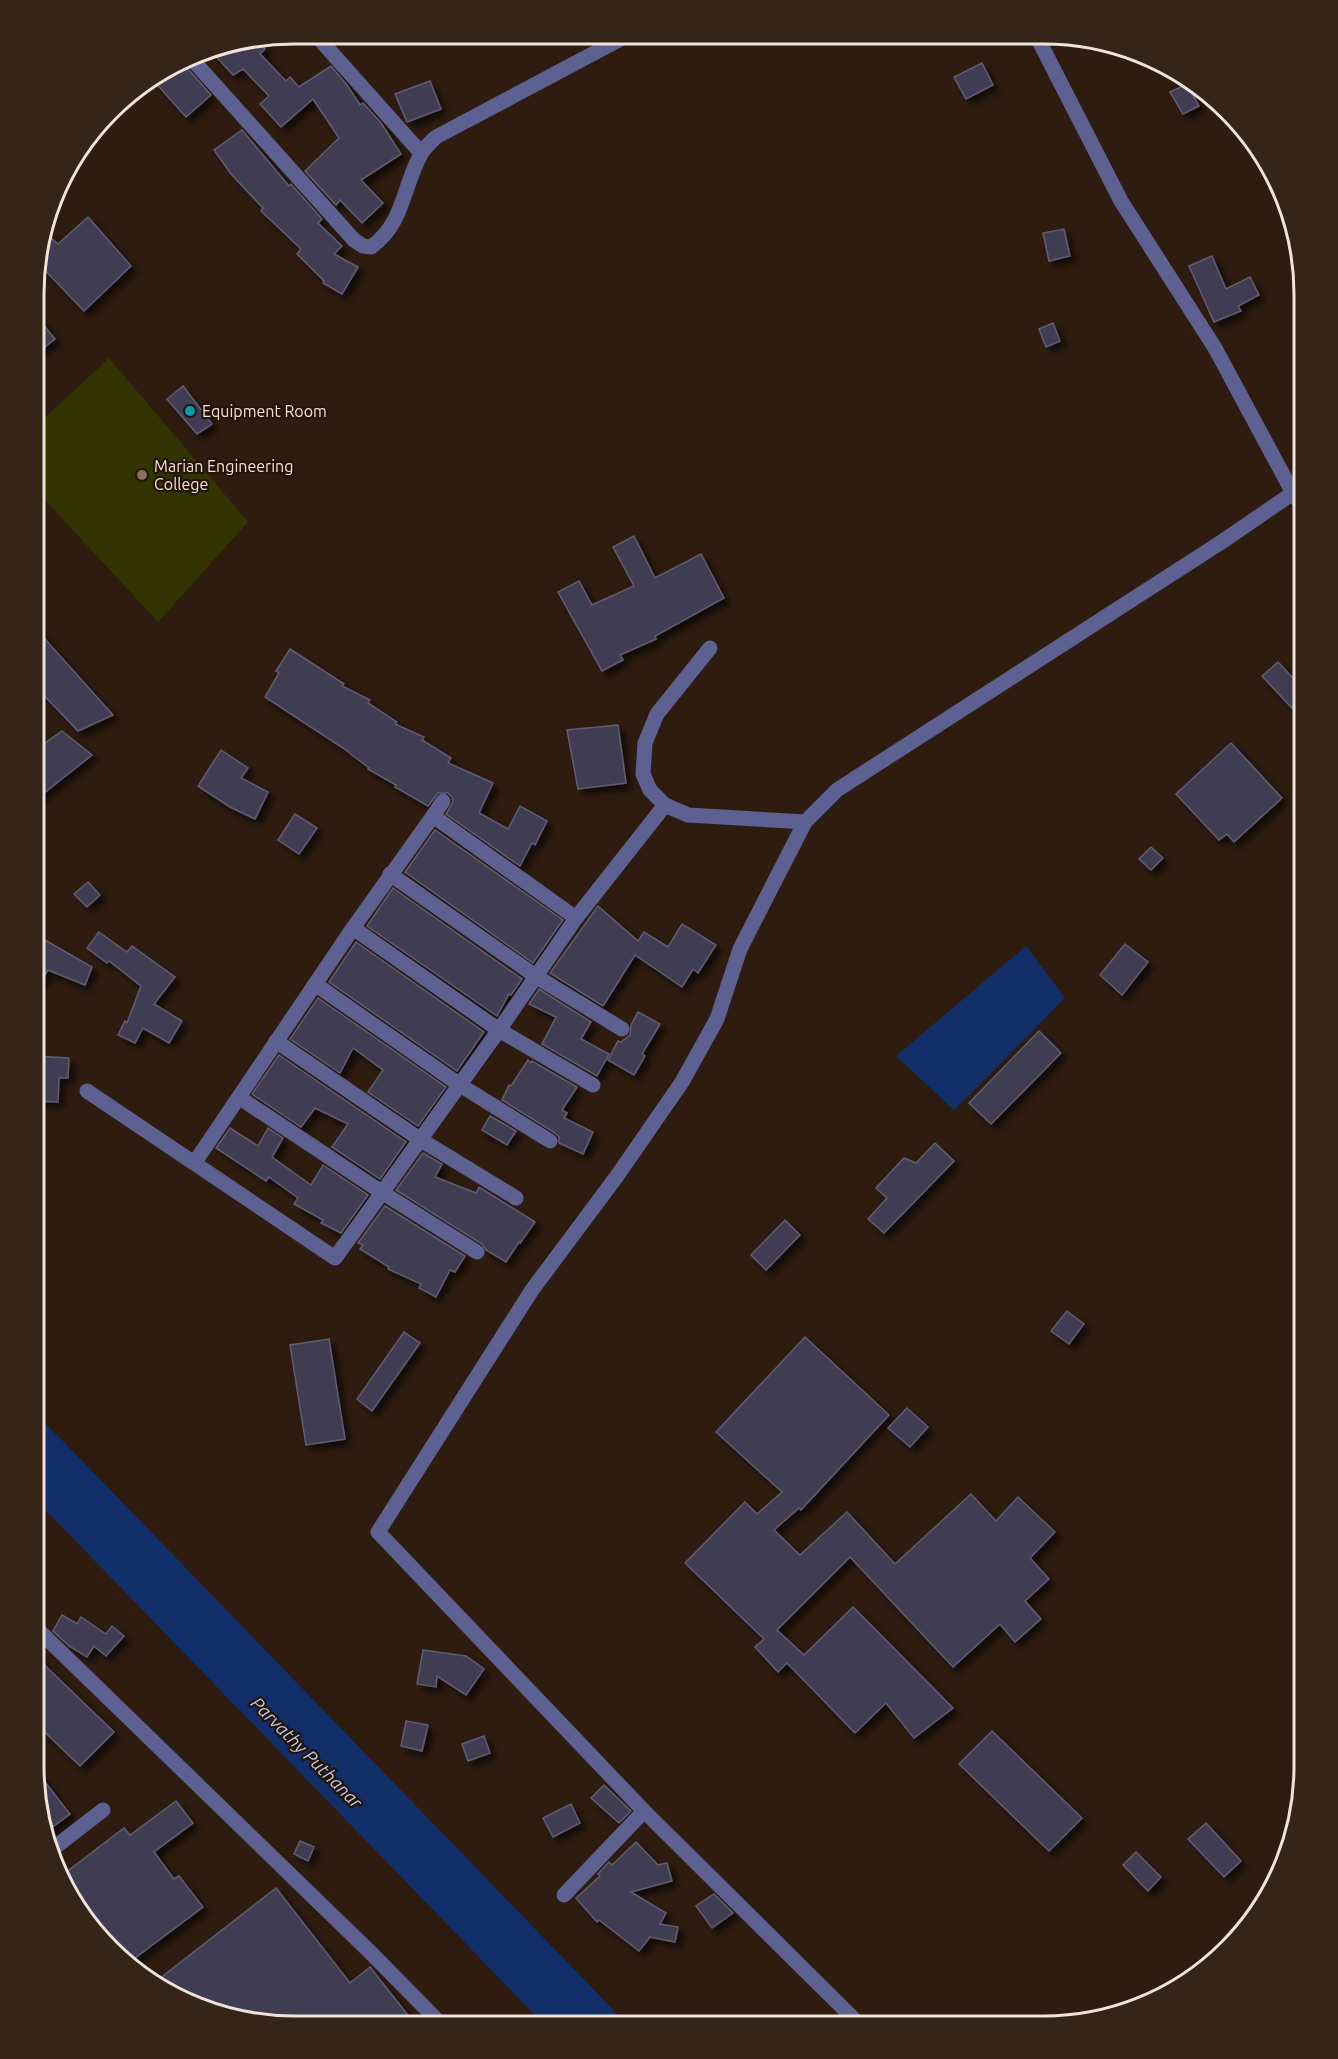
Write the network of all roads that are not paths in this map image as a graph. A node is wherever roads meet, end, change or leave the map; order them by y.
1 (324, 44) edge
2 (611, 44) edge
3 (1041, 44) edge
4 (196, 64) edge
5 (421, 153) junction
6 (1293, 493) joint
7 (710, 648) dead end
8 (443, 801) dead end
9 (665, 805) junction
10 (434, 816) junction
11 (805, 822) junction
12 (390, 874) junction
13 (576, 918) junction
14 (352, 928) junction
15 (537, 977) junction
16 (315, 984) junction
17 (622, 1029) dead end
18 (499, 1030) junction
19 (276, 1041) junction
20 (460, 1085) junction
21 (593, 1085) dead end
22 (87, 1091) dead end
23 (240, 1098) junction
24 (421, 1140) junction
25 (550, 1141) dead end
26 (195, 1162) junction
27 (383, 1193) junction
28 (516, 1198) dead end
29 (477, 1252) dead end
30 (44, 1636) edge
31 (103, 1810) dead end
32 (644, 1811) junction
33 (57, 1846) edge
34 (564, 1895) dead end
35 (433, 2016) edge
36 (851, 2016) edge

1 - 5 street
2 - 5 street
3 - 6 street
4 - 5 street
6 - 11 street
7 - 9 street
8 - 10 street
9 - 11 street
9 - 13 street
10 - 12 street
10 - 13 street
11 - 32 street
12 - 14 street
12 - 15 street
13 - 15 street
14 - 16 street
14 - 18 street
15 - 17 street
15 - 18 street
16 - 19 street
16 - 20 street
18 - 20 street
18 - 21 street
19 - 23 street
19 - 24 street
20 - 24 street
20 - 25 street
22 - 26 street
23 - 26 street
23 - 27 street
24 - 27 street
24 - 28 street
26 - 27 street
27 - 29 street
30 - 35 street
31 - 33 street
32 - 34 street
32 - 36 street

